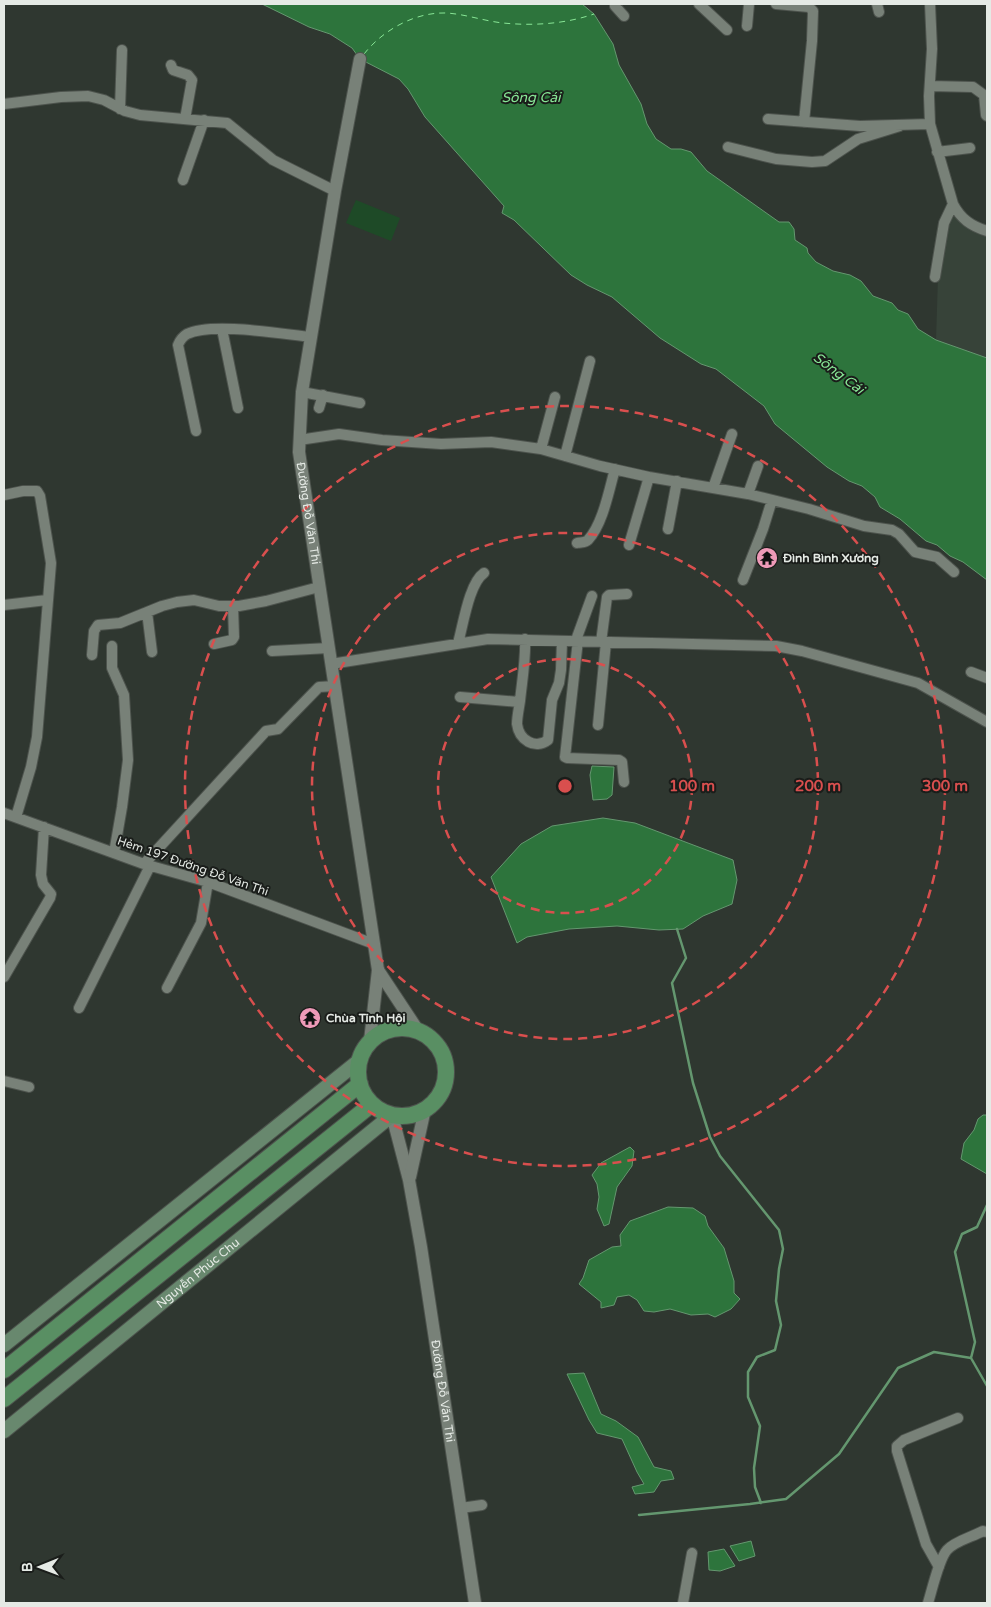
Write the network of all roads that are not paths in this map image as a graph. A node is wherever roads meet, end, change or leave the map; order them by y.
1 (616, 4) edge
2 (699, 4) edge
3 (749, 4) edge
4 (776, 4) edge
5 (930, 4) edge
6 (624, 16) dead end
7 (747, 26) dead end
8 (727, 30) dead end
9 (122, 50) dead end
10 (360, 59) dead end
11 (171, 65) dead end
12 (930, 86) junction
13 (4, 104) edge
14 (120, 109) junction
15 (987, 116) edge
16 (185, 119) junction
17 (768, 119) dead end
18 (204, 120) junction
19 (804, 122) junction
20 (930, 124) junction
21 (900, 126) junction
22 (728, 147) dead end
23 (970, 148) dead end
24 (938, 152) junction
25 (183, 180) dead end
26 (334, 191) junction
27 (953, 204) junction
28 (987, 231) edge
29 (935, 277) dead end
30 (222, 329) junction
31 (311, 337) junction
32 (590, 361) dead end
33 (302, 392) junction
34 (323, 395) junction
35 (555, 396) dead end
36 (360, 403) dead end
37 (238, 408) dead end
38 (319, 408) dead end
39 (196, 431) dead end
40 (732, 434) dead end
41 (299, 440) junction
42 (541, 449) junction
43 (564, 456) junction
44 (758, 466) dead end
45 (615, 469) junction
46 (649, 477) junction
47 (677, 481) junction
48 (713, 488) junction
49 (748, 494) junction
50 (4, 495) edge
51 (772, 500) junction
52 (668, 529) dead end
53 (577, 543) dead end
54 (629, 545) dead end
55 (954, 572) dead end
56 (484, 573) dead end
57 (743, 580) dead end
58 (319, 587) junction
59 (627, 594) dead end
60 (592, 596) dead end
61 (47, 600) junction
62 (4, 605) edge
63 (233, 606) junction
64 (147, 612) junction
65 (525, 639) junction
66 (577, 640) junction
67 (562, 641) junction
68 (604, 642) junction
69 (458, 643) junction
70 (214, 644) dead end
71 (112, 646) dead end
72 (329, 648) junction
73 (272, 651) dead end
74 (152, 652) dead end
75 (92, 655) dead end
76 (331, 664) junction
77 (971, 672) dead end
78 (987, 678) edge
79 (335, 686) junction
80 (460, 697) dead end
81 (520, 702) junction
82 (987, 722) edge
83 (598, 725) dead end
84 (624, 782) dead end
85 (4, 813) edge
86 (16, 817) junction
87 (44, 827) junction
88 (114, 853) junction
89 (147, 865) junction
90 (208, 882) junction
91 (374, 944) junction
92 (378, 970) junction
93 (4, 977) edge
94 (167, 988) dead end
95 (78, 1008) dead end
96 (419, 1032) junction
97 (370, 1041) junction
98 (360, 1060) junction
99 (4, 1081) edge
100 (360, 1084) junction
101 (29, 1087) dead end
102 (372, 1104) junction
103 (425, 1109) junction
104 (392, 1115) junction
105 (409, 1180) junction
106 (4, 1345) edge
107 (4, 1370) edge
108 (4, 1399) edge
109 (958, 1418) dead end
110 (4, 1431) edge
111 (482, 1505) dead end
112 (461, 1508) junction
113 (987, 1532) edge
114 (692, 1553) dead end
115 (939, 1568) junction
116 (476, 1603) edge
117 (683, 1603) edge
118 (928, 1603) edge

1 - 6 street
2 - 8 street
3 - 7 street
4 - 19 street
5 - 12 street
9 - 14 street
10 - 26 street, Đường Đỗ Văn Thi
11 - 16 street
12 - 15 street
12 - 20 street
13 - 14 street
14 - 16 street
16 - 18 street
17 - 19 street
18 - 25 street
18 - 26 street
19 - 21 street
20 - 21 street
20 - 24 street
21 - 22 street
23 - 24 street
24 - 27 street
26 - 31 street, Đường Đỗ Văn Thi
27 - 28 street
27 - 29 street
30 - 31 street
30 - 37 street
30 - 39 street
31 - 33 street, Đường Đỗ Văn Thi
32 - 43 street
33 - 34 street
33 - 41 street, Đường Đỗ Văn Thi
34 - 36 street
34 - 38 street
35 - 42 street
40 - 48 street
41 - 42 street
41 - 58 street, Đường Đỗ Văn Thi
42 - 43 street
43 - 45 street
44 - 49 street
45 - 46 street
45 - 53 street
46 - 47 street
46 - 54 street
47 - 48 street
47 - 52 street
48 - 49 street
49 - 51 street
50 - 61 street
51 - 55 street
51 - 57 street
56 - 69 street
58 - 63 street
58 - 72 street, Đường Đỗ Văn Thi
59 - 68 street
60 - 66 street
61 - 62 street
61 - 86 street
63 - 64 street
63 - 70 street
64 - 74 street
64 - 75 street
65 - 67 street
65 - 69 street
65 - 81 street
66 - 67 street
66 - 68 street
66 - 84 street
67 - 81 street
68 - 82 street
68 - 83 street
69 - 76 street
71 - 88 street
72 - 73 street
72 - 76 street, Đường Đỗ Văn Thi
76 - 79 street, Đường Đỗ Văn Thi
77 - 78 street
79 - 89 street
79 - 91 street, Đường Đỗ Văn Thi
80 - 81 street
85 - 86 street, Hẻm 197 Đường Đỗ Văn Thi
86 - 87 street, Hẻm 197 Đường Đỗ Văn Thi
87 - 88 street, Hẻm 197 Đường Đỗ Văn Thi
87 - 93 street
88 - 89 street, Hẻm 197 Đường Đỗ Văn Thi
89 - 90 street, Hẻm 197 Đường Đỗ Văn Thi
89 - 95 street
90 - 91 street, Hẻm 197 Đường Đỗ Văn Thi
90 - 94 street
91 - 92 street, Đường Đỗ Văn Thi
92 - 96 street, Đường Đỗ Văn Thi
92 - 97 street, Đường Đỗ Văn Thi
96 - 97 main road
96 - 103 main road
97 - 98 main road
98 - 100 main road
98 - 106 main road
99 - 101 street
100 - 102 main road
100 - 107 main road
102 - 104 main road
102 - 108 main road, Nguyễn Phúc Chu
103 - 104 main road
103 - 105 street, Đường Đỗ Văn Thi
104 - 105 street, Đường Đỗ Văn Thi
104 - 110 main road, Nguyễn Phúc Chu
105 - 112 street, Đường Đỗ Văn Thi
109 - 115 street
111 - 112 street
112 - 116 street, Đường Đỗ Văn Thi
113 - 115 street
114 - 117 street
115 - 118 street

